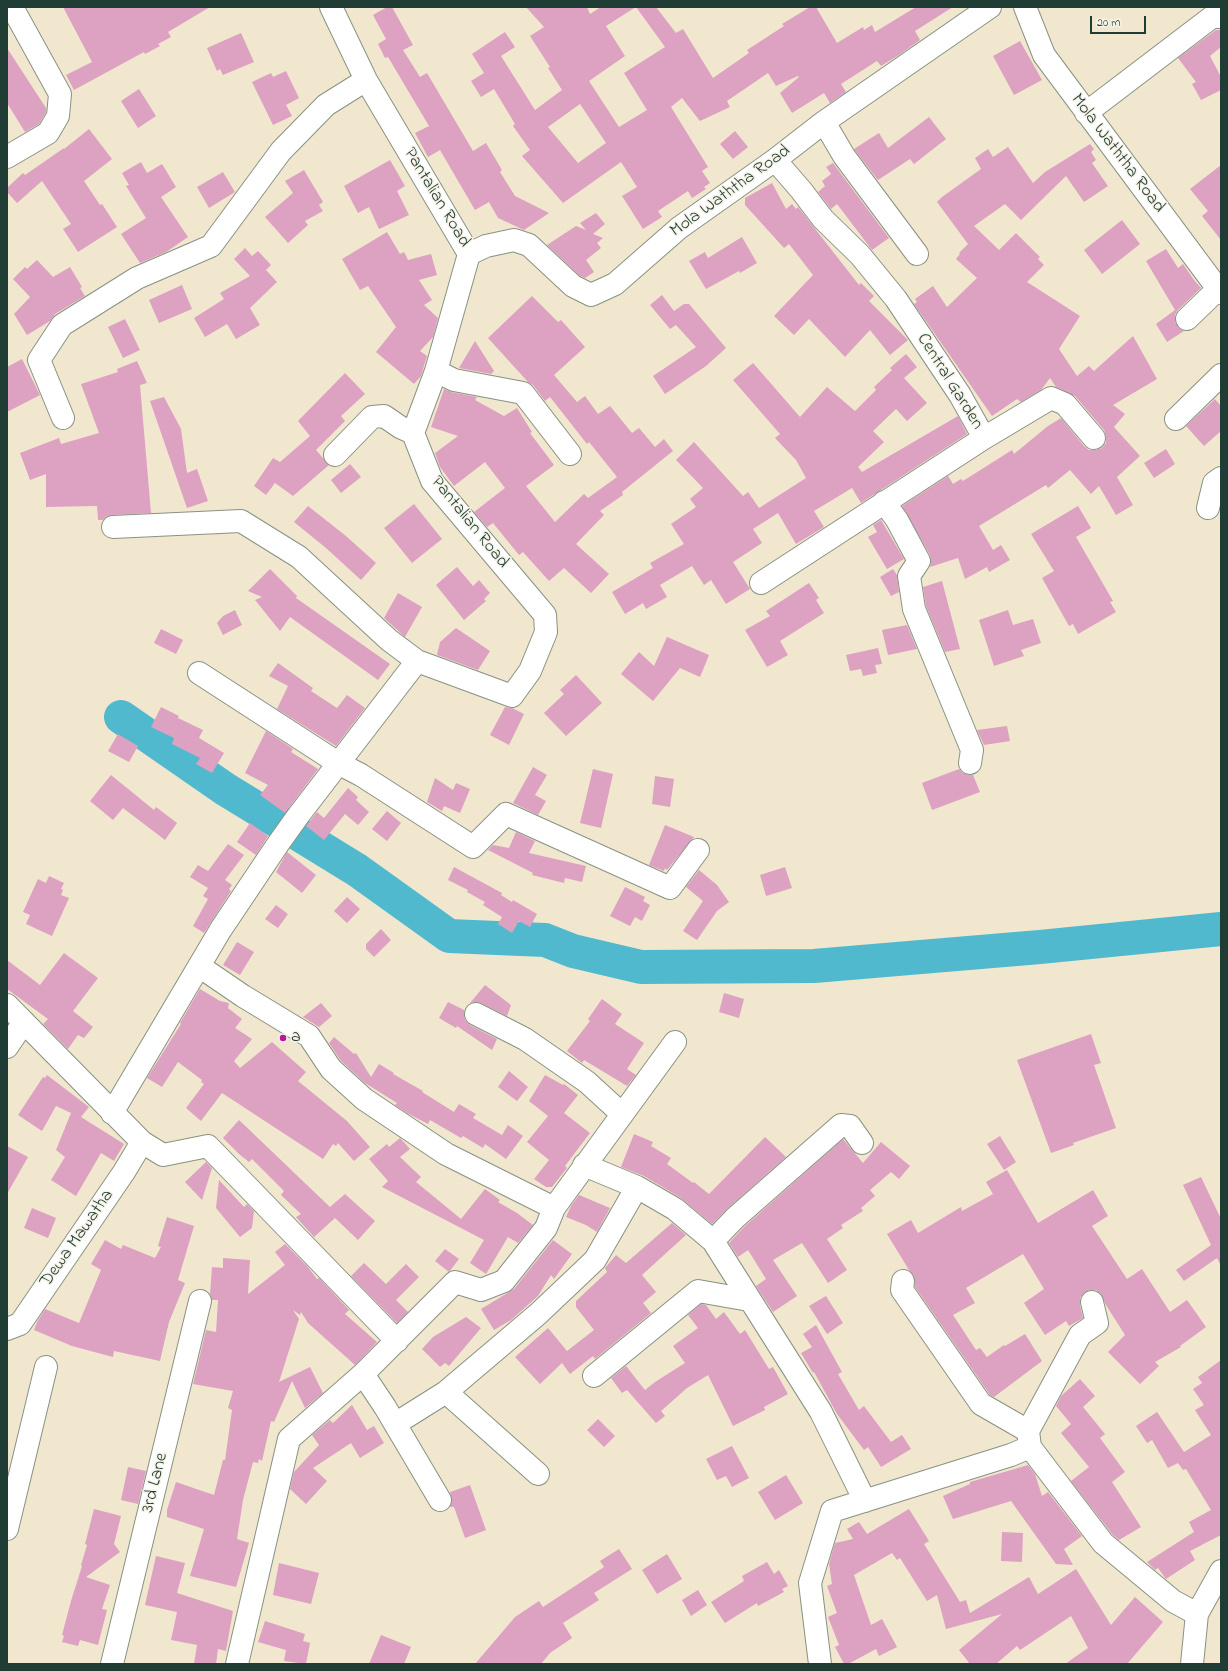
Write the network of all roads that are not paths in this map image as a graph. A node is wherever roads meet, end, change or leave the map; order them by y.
1 (12, 7) edge
2 (331, 7) edge
3 (990, 7) edge
4 (1025, 7) edge
5 (1221, 17) edge
6 (366, 80) junction
7 (1086, 113) junction
8 (824, 122) junction
9 (7, 157) edge
10 (775, 160) junction
11 (469, 254) junction
12 (917, 254) dead end
13 (1219, 291) edge
14 (1187, 319) dead end
15 (436, 371) junction
16 (1221, 375) edge
17 (63, 418) dead end
18 (1176, 419) dead end
19 (413, 433) junction
20 (984, 438) junction
21 (1094, 438) dead end
22 (570, 454) dead end
23 (334, 456) dead end
24 (1221, 478) edge
25 (884, 502) junction
26 (1208, 508) dead end
27 (113, 527) dead end
28 (762, 583) dead end
29 (416, 661) junction
30 (199, 672) dead end
31 (338, 763) junction
32 (970, 763) dead end
33 (698, 850) dead end
34 (199, 966) junction
35 (7, 1005) edge
36 (476, 1014) dead end
37 (24, 1022) junction
38 (674, 1042) dead end
39 (7, 1047) edge
40 (112, 1113) junction
41 (622, 1114) junction
42 (142, 1142) junction
43 (862, 1143) dead end
44 (584, 1165) junction
45 (636, 1187) junction
46 (554, 1208) junction
47 (713, 1241) junction
48 (903, 1281) dead end
49 (749, 1300) junction
50 (200, 1301) dead end
51 (1092, 1302) dead end
52 (7, 1329) edge
53 (397, 1341) junction
54 (46, 1367) dead end
55 (363, 1374) junction
56 (594, 1376) dead end
57 (446, 1392) junction
58 (394, 1424) junction
59 (1029, 1439) junction
60 (538, 1474) dead end
61 (440, 1500) dead end
62 (865, 1501) junction
63 (7, 1529) edge
64 (1221, 1571) edge
65 (1197, 1614) junction
66 (112, 1664) edge
67 (238, 1664) edge
68 (820, 1664) edge
69 (1192, 1664) edge

1 - 9 street
2 - 6 street, Pantalian Road
3 - 8 street, Mola Waththa Road
4 - 7 street, Mola Waththa Road
5 - 7 street
6 - 11 street, Pantalian Road
6 - 17 street
7 - 13 street, Mola Waththa Road
8 - 10 street, Mola Waththa Road
8 - 12 street
10 - 11 street, Mola Waththa Road
10 - 20 street, Central Garden
11 - 15 street, Pantalian Road
13 - 14 street
15 - 19 street, Pantalian Road
15 - 22 street
16 - 18 street
19 - 23 street
19 - 29 street, Pantalian Road
20 - 21 street
20 - 25 street, Central Garden
24 - 26 street
25 - 28 street, Central Garden
25 - 32 street
27 - 29 street
29 - 31 street
30 - 31 street
31 - 33 street
31 - 34 street
34 - 40 street
34 - 46 street
35 - 37 street
36 - 41 street
37 - 39 street
37 - 40 street
38 - 41 street
40 - 42 street
41 - 44 street
42 - 52 street, Dewa Mawatha
42 - 53 street
43 - 47 street
44 - 45 street
44 - 46 street
45 - 47 street
45 - 57 street
46 - 53 street
47 - 49 street
48 - 59 street
49 - 56 street
49 - 62 street
50 - 66 street, 3rd Lane
51 - 59 street
53 - 55 street
54 - 63 street
55 - 58 street
55 - 67 street
57 - 58 street
57 - 60 street
58 - 61 street
59 - 62 street
59 - 65 street
62 - 68 street
64 - 65 street
65 - 69 street

